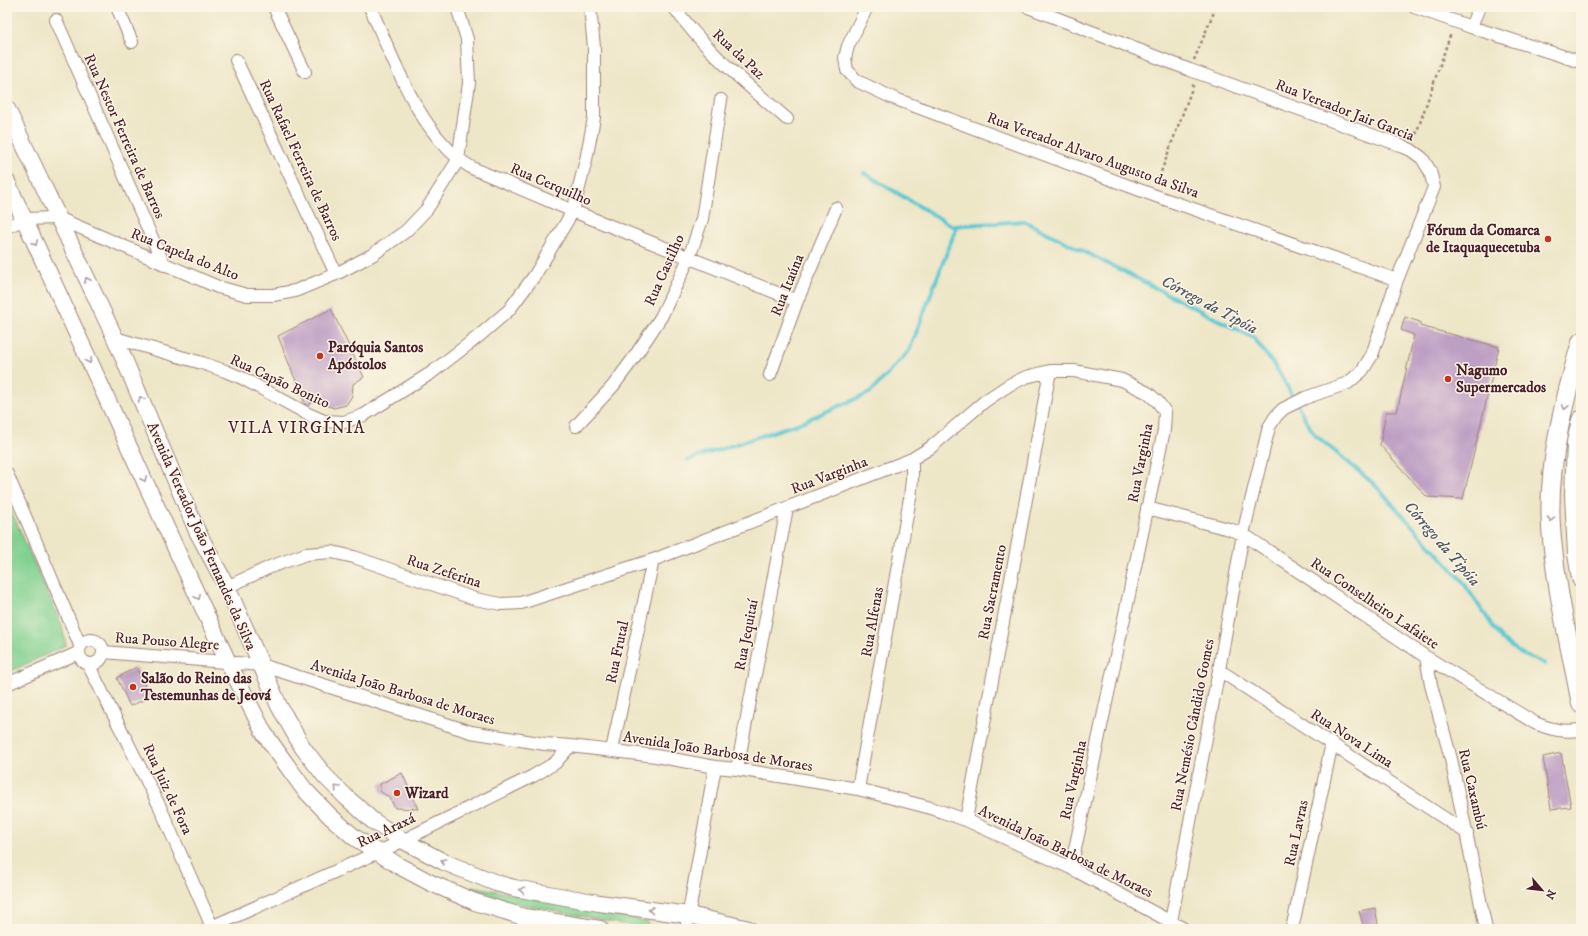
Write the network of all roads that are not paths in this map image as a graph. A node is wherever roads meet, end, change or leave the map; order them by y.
1 (117, 7) edge
2 (274, 7) edge
3 (370, 7) edge
4 (457, 7) edge
5 (590, 7) edge
6 (674, 7) edge
7 (867, 7) edge
8 (1028, 7) edge
9 (1414, 7) edge
10 (1479, 7) edge
11 (56, 20) dead end
12 (1471, 27) junction
13 (132, 42) dead end
14 (236, 60) dead end
15 (1580, 60) edge
16 (305, 72) dead end
17 (721, 100) dead end
18 (7, 109) edge
19 (787, 120) dead end
20 (458, 160) junction
21 (7, 182) edge
22 (836, 208) dead end
23 (573, 211) junction
24 (58, 218) junction
25 (24, 219) junction
26 (7, 228) edge
27 (690, 258) junction
28 (164, 264) junction
29 (336, 274) junction
30 (1397, 280) junction
31 (797, 301) junction
32 (115, 338) junction
33 (1581, 342) edge
34 (1050, 371) junction
35 (770, 375) dead end
36 (1283, 409) joint
37 (1581, 420) edge
38 (576, 426) dead end
39 (912, 459) junction
40 (7, 474) edge
41 (1578, 496) edge
42 (787, 508) junction
43 (1147, 508) junction
44 (1243, 534) junction
45 (1579, 553) edge
46 (654, 560) junction
47 (1581, 578) edge
48 (227, 587) junction
49 (79, 649) junction
50 (103, 652) junction
51 (1426, 657) junction
52 (228, 662) junction
53 (88, 664) junction
54 (261, 665) junction
55 (1219, 670) junction
56 (7, 684) edge
57 (1581, 704) edge
58 (1581, 730) edge
59 (1332, 743) junction
60 (570, 746) junction
61 (612, 750) junction
62 (715, 767) junction
63 (737, 769) junction
64 (858, 789) junction
65 (966, 820) junction
66 (1467, 833) junction
67 (402, 840) junction
68 (378, 852) junction
69 (1071, 868) junction
70 (1171, 921) junction
71 (688, 922) edge
72 (210, 928) edge
73 (600, 929) edge
74 (749, 929) edge
75 (1184, 929) edge
76 (1292, 929) edge
77 (1486, 929) edge

1 - 13 street
2 - 16 street
3 - 20 street, Rua Cerquilho
4 - 20 street, Rua Capela do Alto
5 - 23 street, Rua Capão Bonito
6 - 19 street, Rua da Paz
7 - 30 street, Rua Vereador Alvaro Augusto da Silva
8 - 30 street, Rua Vereador Jair Garcia
9 - 12 street
10 - 12 street
11 - 28 street, Rua Nestor Ferreira de Barros
12 - 15 street
14 - 29 street, Rua Rafael Ferreira de Barros
17 - 27 street, Rua Castilho
18 - 24 main road, Avenida Vereador João Fernandes da Silva
20 - 23 street, Rua Cerquilho
20 - 29 street, Rua Capela do Alto
21 - 25 main road, Avenida Vereador João Fernandes da Silva
22 - 31 street, Rua Itaúna
23 - 27 street, Rua Cerquilho
23 - 32 street, Rua Capão Bonito
24 - 25 street
24 - 28 street, Rua Capela do Alto
32 -> 24 main road, Avenida Vereador João Fernandes da Silva
25 - 26 street
25 -> 52 main road, Avenida Vereador João Fernandes da Silva
27 - 31 street, Rua Cerquilho
27 - 38 street, Rua Castilho
28 - 29 street, Rua Capela do Alto
30 - 36 street, Rua Vereador Jair Garcia
31 - 35 street, Rua Itaúna
48 -> 32 main road, Avenida Vereador João Fernandes da Silva
33 -> 57 main road
34 - 39 street, Rua Varginha
34 - 43 street, Rua Varginha
34 - 65 street, Rua Sacramento
36 - 44 street, Rua Nemésio Cândido Gomes
37 - 41 main road
39 - 42 street, Rua Varginha
39 - 64 street, Rua Alfenas
40 - 49 street
41 - 45 main road
42 - 46 street, Rua Varginha
42 - 63 street, Rua Jequitaí
43 - 44 street, Rua Conselheiro Lafaiete
43 - 69 street, Rua Varginha
44 - 51 street, Rua Conselheiro Lafaiete
44 - 55 street, Rua Nemésio Cândido Gomes
45 - 47 main road
46 - 48 street, Rua Zeferina
46 - 61 street, Rua Frutal
48 - 54 main road, Avenida Vereador João Fernandes da Silva
49 - 50 street
49 - 53 street
49 - 56 street
50 - 52 street, Rua Pouso Alegre
50 - 53 street
51 - 58 street, Rua Conselheiro Lafaiete
51 - 66 street, Rua Caxambú
52 - 54 street, Avenida João Barbosa de Moraes
52 - 68 main road, Avenida Vereador João Fernandes da Silva
53 - 72 street, Rua Juiz de Fora
54 - 60 street, Avenida João Barbosa de Moraes
67 -> 54 main road, Avenida Vereador João Fernandes da Silva
55 - 59 street, Rua Nova Lima
55 - 70 street, Rua Nemésio Cândido Gomes
59 - 66 street, Rua Nova Lima
59 - 76 street, Rua Lavras
60 - 61 street, Avenida João Barbosa de Moraes
60 - 67 street, Rua Araxá
61 - 62 street, Avenida João Barbosa de Moraes
62 - 63 street, Avenida João Barbosa de Moraes
62 - 71 street
63 - 64 street, Avenida João Barbosa de Moraes
64 - 65 street, Avenida João Barbosa de Moraes
65 - 69 street, Avenida João Barbosa de Moraes
66 - 77 street, Rua Caxambú
67 - 68 street, Rua Araxá
71 -> 67 main road, Avenida Vereador João Fernandes da Silva
68 - 72 street, Rua Araxá
68 - 73 main road, Avenida Vereador João Fernandes da Silva
69 - 70 street, Avenida João Barbosa de Moraes
70 - 75 street, Avenida João Barbosa de Moraes
71 - 74 main road, Avenida Vereador João Fernandes da Silva

